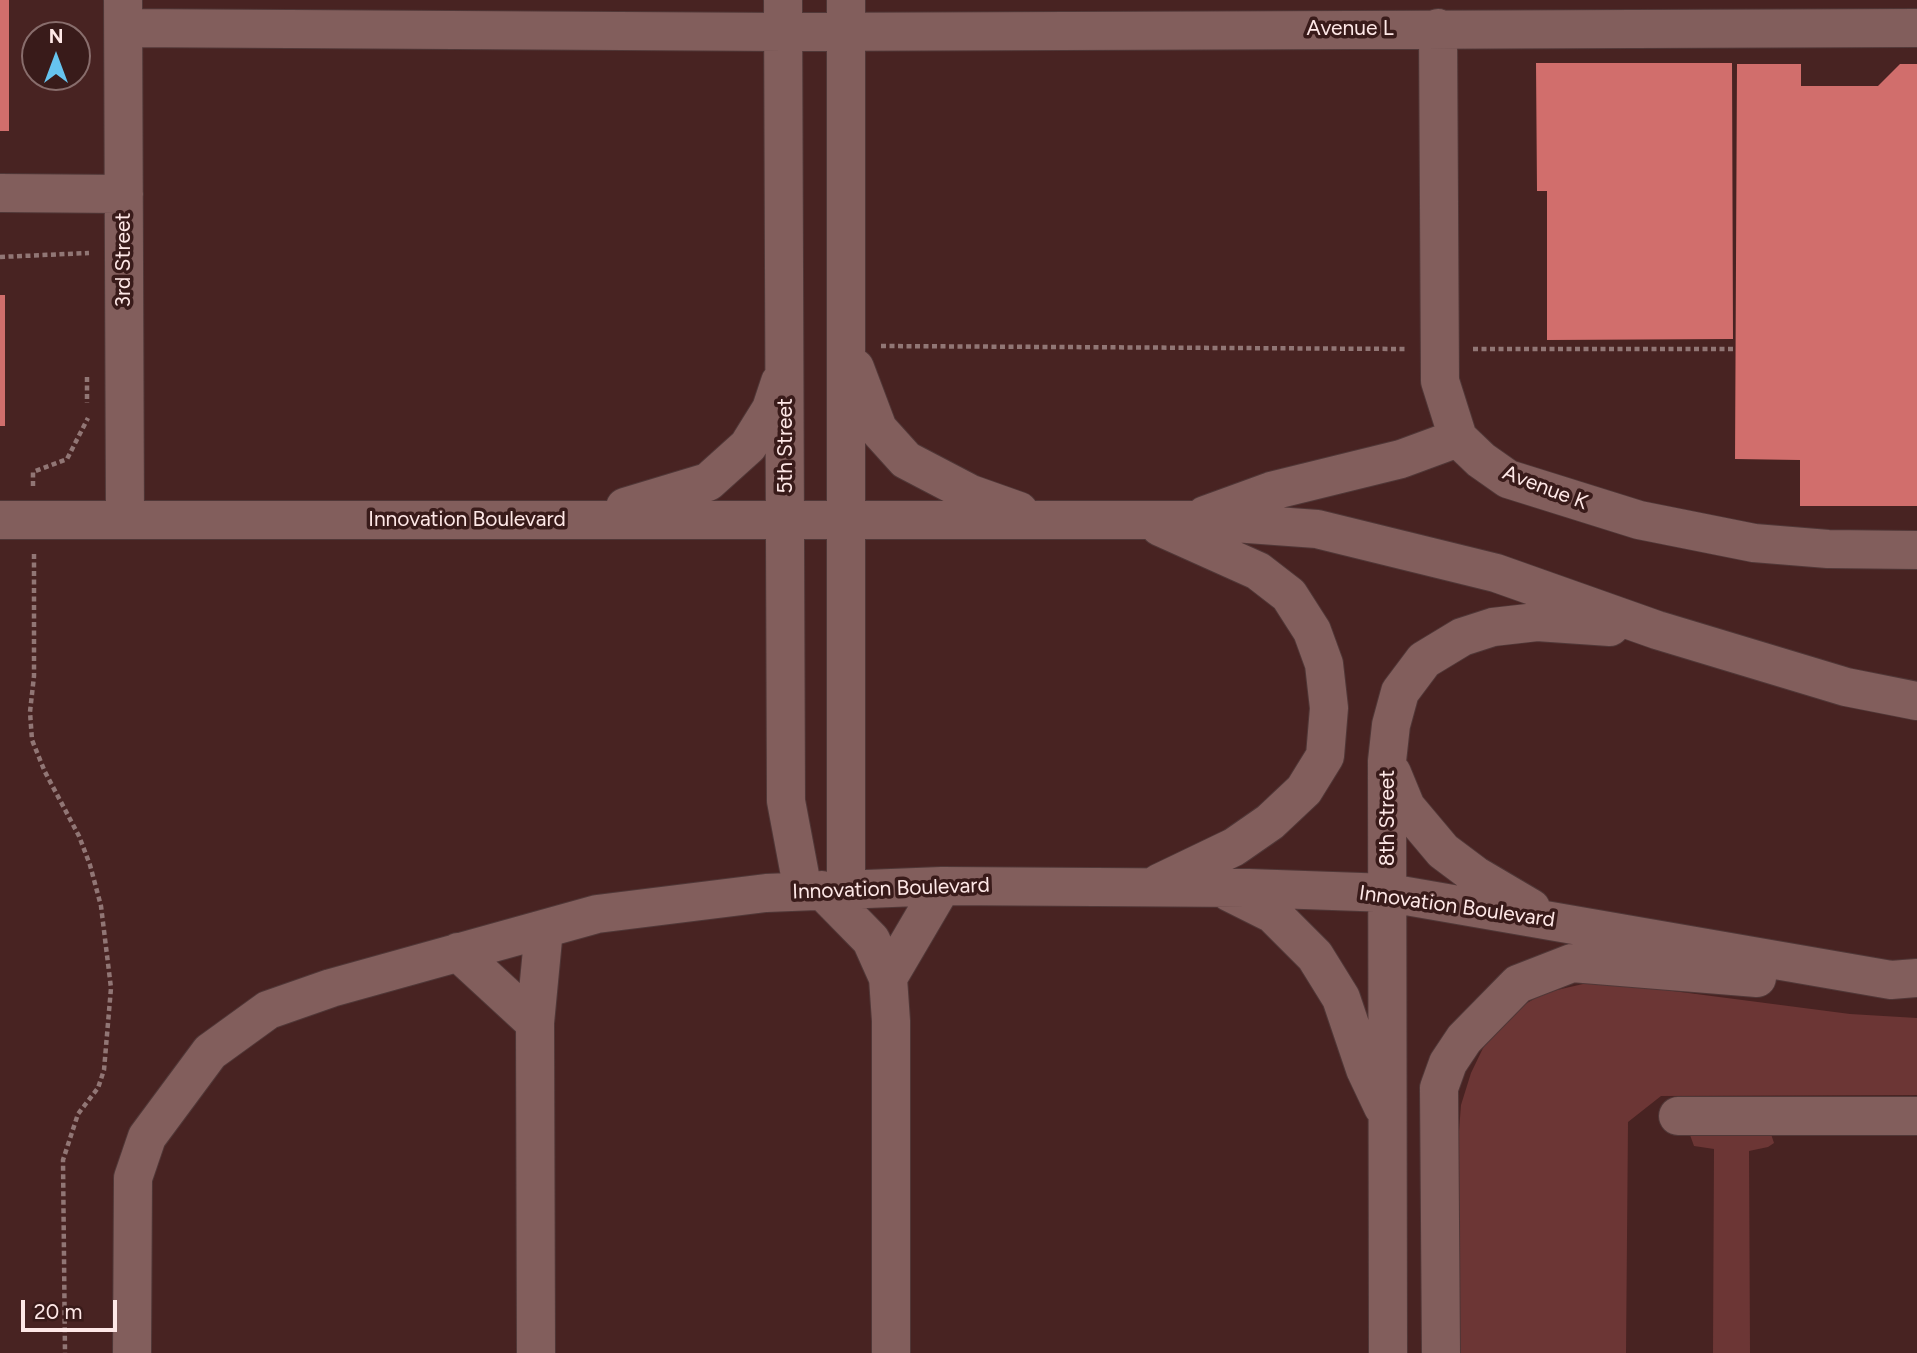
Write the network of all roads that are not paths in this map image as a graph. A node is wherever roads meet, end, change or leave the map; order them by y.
1 (123, 14) edge
2 (1272, 14) edge
3 (846, 15) edge
4 (784, 16) edge
5 (1438, 28) junction
6 (1917, 28) edge
7 (0, 192) edge
8 (124, 194) junction
9 (860, 346) junction
10 (786, 363) junction
11 (1458, 438) junction
12 (17, 520) edge
13 (125, 520) junction
14 (579, 520) junction
15 (786, 520) junction
16 (847, 520) junction
17 (1044, 520) junction
18 (1144, 520) junction
19 (1193, 520) junction
20 (1917, 550) edge
21 (1657, 630) junction
22 (1917, 701) edge
23 (1388, 761) junction
24 (942, 886) junction
25 (1151, 887) junction
26 (1220, 888) junction
27 (824, 890) junction
28 (1389, 892) junction
29 (1552, 920) junction
30 (544, 929) junction
31 (458, 952) junction
32 (888, 978) junction
33 (1904, 979) edge
34 (535, 1023) junction
35 (1678, 1116) dead end
36 (1917, 1116) edge
37 (1389, 1119) junction
38 (132, 1353) edge
39 (536, 1353) edge
40 (891, 1353) edge
41 (1388, 1353) edge
42 (1441, 1353) edge

1 - 4 street, Avenue L
1 - 8 street, 3rd Street
2 - 3 street, Avenue L
2 - 5 street, Avenue L
3 - 4 street, Avenue L
3 - 9 street
4 - 10 street, 5th Street
5 - 6 street, Avenue L
5 - 11 street
7 - 8 street
8 - 13 street, 3rd Street
9 - 16 street
9 - 17 street
10 - 14 street
10 - 15 street, 5th Street
11 - 19 street
11 - 20 street, Avenue K
12 - 13 street, Innovation Boulevard
13 - 14 street, Innovation Boulevard
14 - 15 street, Innovation Boulevard
15 - 16 street, Innovation Boulevard
15 - 27 street, 5th Street
16 - 17 street, Innovation Boulevard
16 - 27 street
17 - 18 street, Innovation Boulevard
18 - 19 street, Innovation Boulevard
18 - 25 street
19 - 21 street, Innovation Boulevard
21 - 22 street, Innovation Boulevard
21 - 23 street, 8th Street
23 - 28 street, 8th Street
23 - 29 street
24 - 25 street, Innovation Boulevard
24 - 27 street, Innovation Boulevard
24 - 32 street
25 - 26 street, Innovation Boulevard
26 - 28 street, Innovation Boulevard
26 - 37 street
27 - 30 street, Innovation Boulevard
27 - 32 street
28 - 29 street, Innovation Boulevard
28 - 37 street, 8th Street
29 - 33 street, Innovation Boulevard
30 - 31 street, Innovation Boulevard
30 - 34 street
31 - 34 street
31 - 38 street, Innovation Boulevard
32 - 40 street
33 - 42 street
34 - 39 street
35 - 36 street
37 - 41 street, 8th Street

